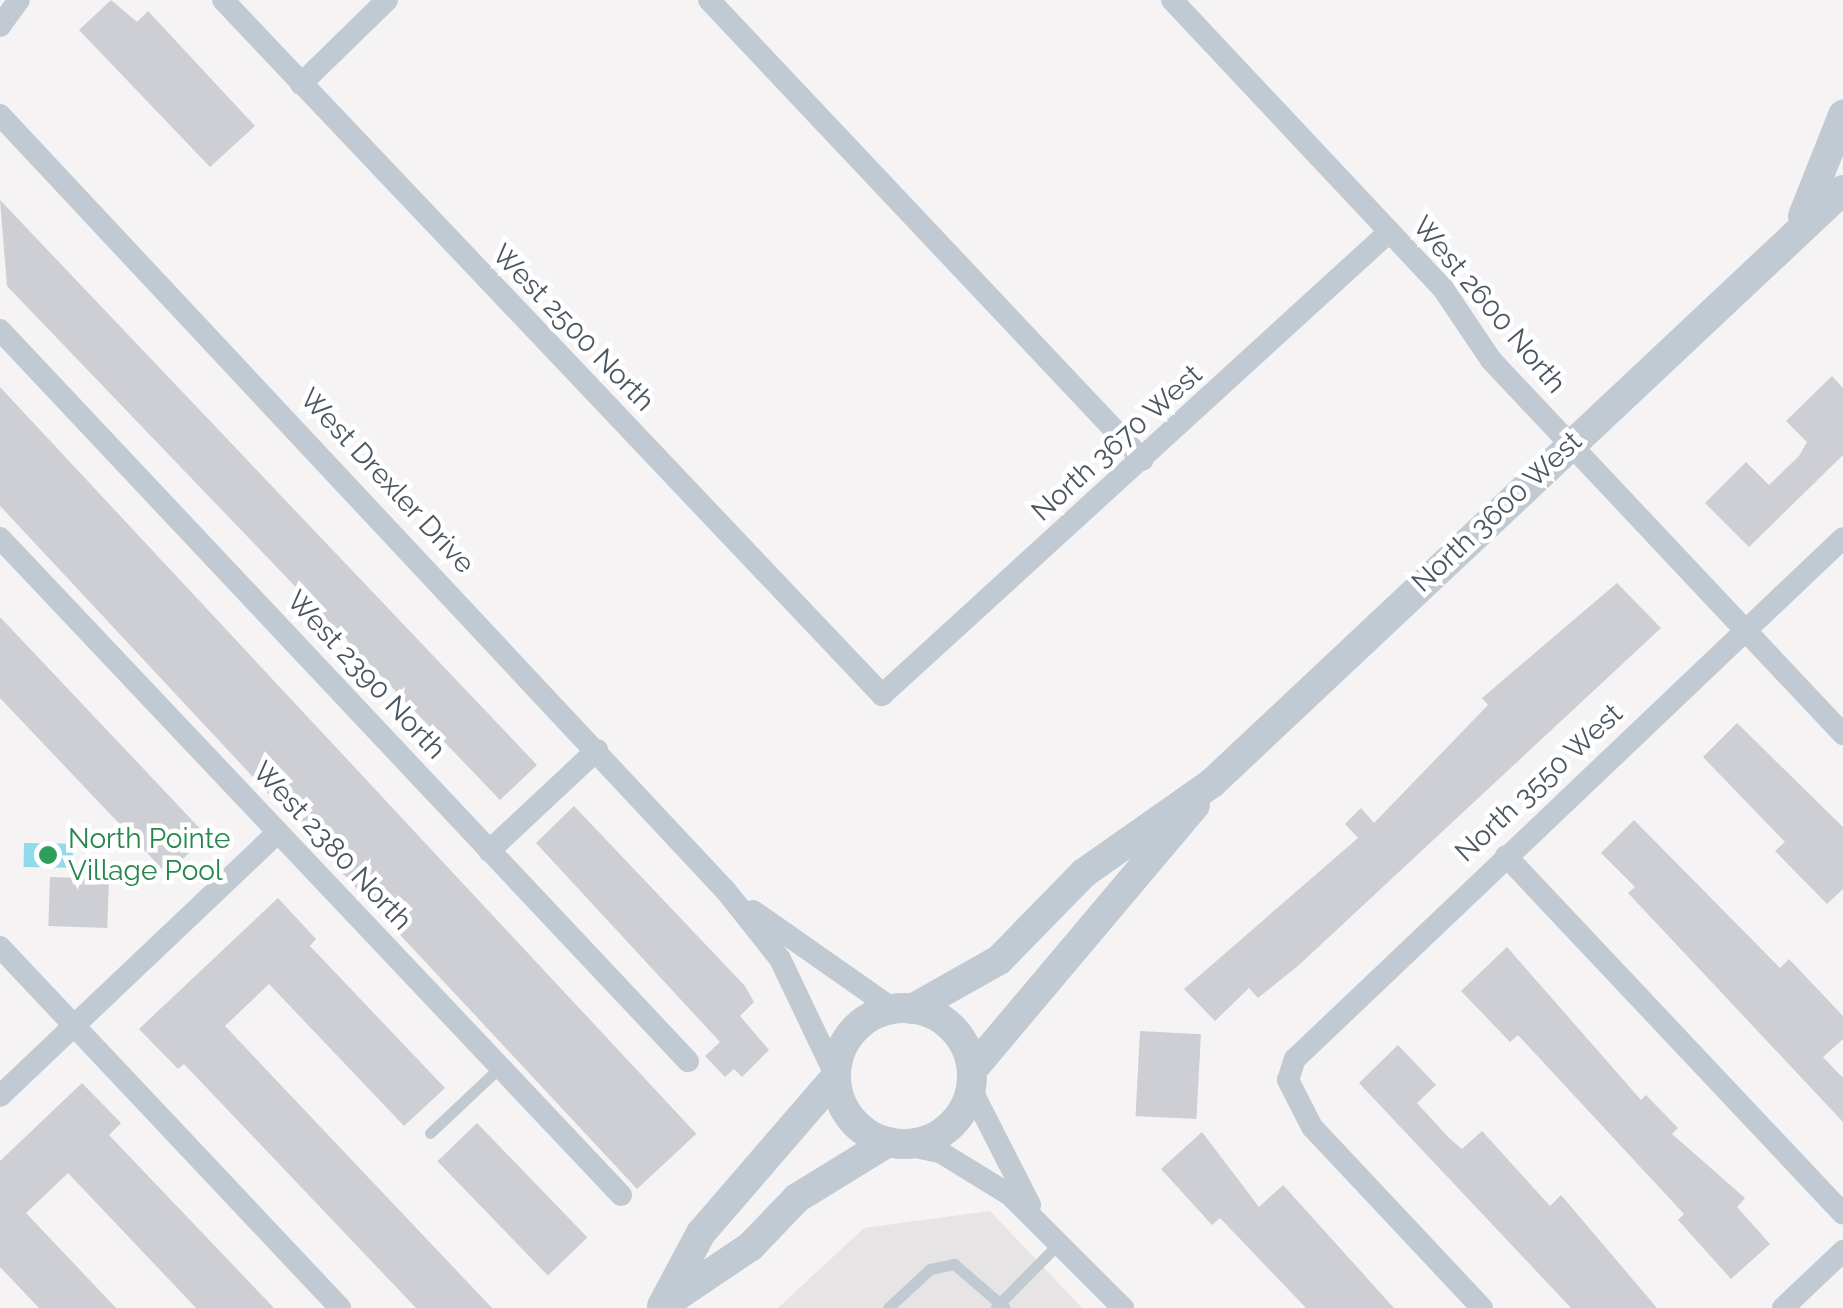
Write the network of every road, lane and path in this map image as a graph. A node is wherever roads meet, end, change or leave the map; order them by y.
1 (19, 0) edge
2 (222, 0) edge
3 (387, 0) edge
4 (709, 0) edge
5 (1172, 0) edge
6 (0, 26) edge
7 (301, 84) junction
8 (0, 115) edge
9 (1843, 115) edge
10 (1843, 190) edge
11 (1389, 232) junction
12 (1783, 242) junction
13 (0, 330) edge
14 (1569, 444) junction
15 (1143, 460) junction
16 (0, 538) edge
17 (1843, 538) edge
18 (1744, 630) junction
19 (882, 696) joint
20 (1843, 734) edge
21 (596, 750) junction
22 (1212, 783) junction
23 (278, 832) junction
24 (489, 850) junction
25 (1506, 856) junction
26 (726, 891) junction
27 (0, 947) edge
28 (903, 1009) junction
29 (74, 1026) junction
30 (688, 1061) dead end
31 (500, 1067) junction
32 (835, 1075) junction
33 (972, 1080) junction
34 (0, 1096) edge
35 (430, 1133) dead end
36 (897, 1144) junction
37 (621, 1195) dead end
38 (1843, 1213) edge
39 (1040, 1221) junction
40 (1060, 1242) junction
41 (1843, 1250) edge
42 (1000, 1306) edge
43 (661, 1307) edge
44 (340, 1308) edge
45 (888, 1308) edge
46 (1123, 1308) edge
47 (1482, 1308) edge
48 (1783, 1308) edge

1 - 6 street
2 - 7 street, West 2500 North
3 - 7 street
4 - 15 street
5 - 11 street, West 2600 North
7 - 19 street, West 2500 North
8 - 21 street, West Drexler Drive
9 - 12 street, North 3600 West
10 - 12 street, North 3600 West
11 - 14 street, West 2600 North
11 - 15 street, North 3670 West
12 - 14 street, North 3600 West
13 - 24 street, West 2390 North
14 - 18 street, West 2600 North
14 - 22 street, North 3600 West
15 - 19 street, North 3670 West
16 - 23 street, West 2380 North
17 - 18 street, North 3550 West
18 - 20 street, West 2600 North
18 - 25 street, North 3550 West
21 - 24 street
21 - 26 street, West Drexler Drive
22 - 28 street, North 3600 West
22 - 33 street, North 3600 West
23 - 29 street
23 - 31 street, West 2380 North
24 - 30 street, West 2390 North
25 - 38 street
25 - 47 street, North 3550 West
26 - 28 street, West Drexler Drive
26 - 32 street, West Drexler Drive
27 - 29 street
28 - 32 street
28 - 33 street
29 - 34 street
29 - 44 street
31 - 35 lane
31 - 37 street, West 2380 North
32 - 36 street
32 - 43 street
33 - 36 street
33 - 39 street
36 - 39 street
36 - 43 street
39 - 40 street
40 - 42 lane
40 - 46 street
41 - 48 street
42 - 45 lane

